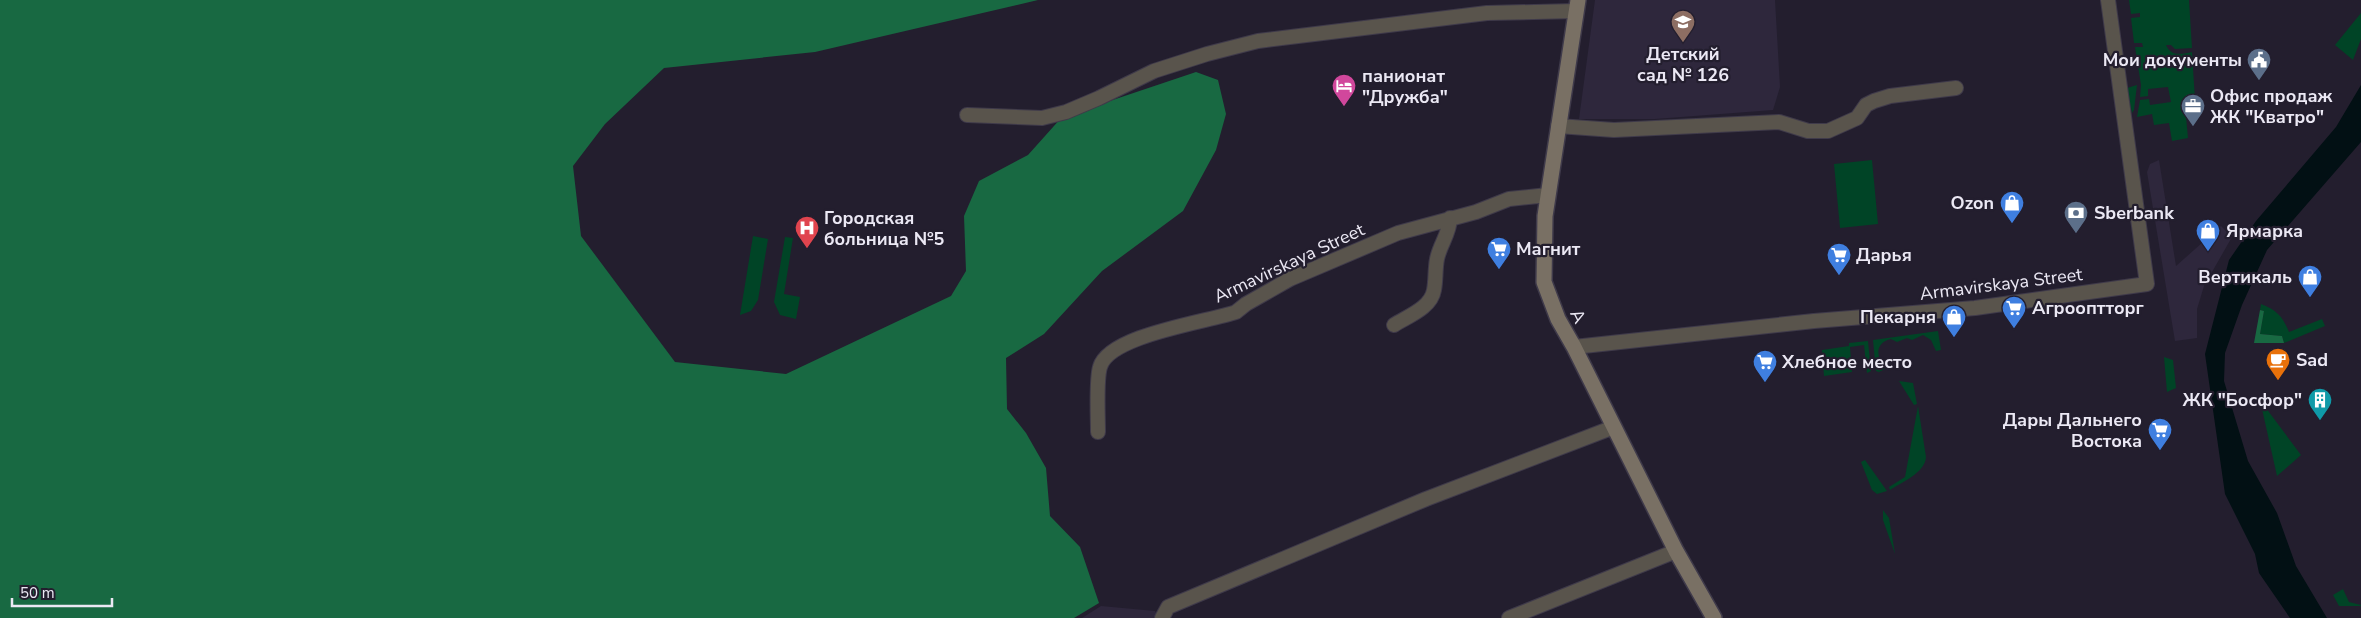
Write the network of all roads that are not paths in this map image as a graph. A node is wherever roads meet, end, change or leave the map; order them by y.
1 (2108, 0) edge
2 (1577, 6) edge
3 (1956, 88) dead end
4 (967, 115) dead end
5 (1558, 126) junction
6 (1548, 195) junction
7 (1450, 218) junction
8 (1394, 325) dead end
9 (1574, 347) junction
10 (1614, 427) junction
11 (1098, 432) dead end
12 (1676, 551) junction
13 (1162, 618) edge
14 (1509, 618) edge
15 (1714, 618) edge

1 - 9 street, Armavirskaya Street
2 - 4 street
2 - 5 main road, A
3 - 5 street
5 - 6 main road, A
6 - 7 street, Armavirskaya Street
6 - 9 main road, A
7 - 8 street
7 - 11 street, Armavirskaya Street
9 - 10 main road, A
10 - 12 main road, A
10 - 13 street
12 - 14 street
12 - 15 main road, A

